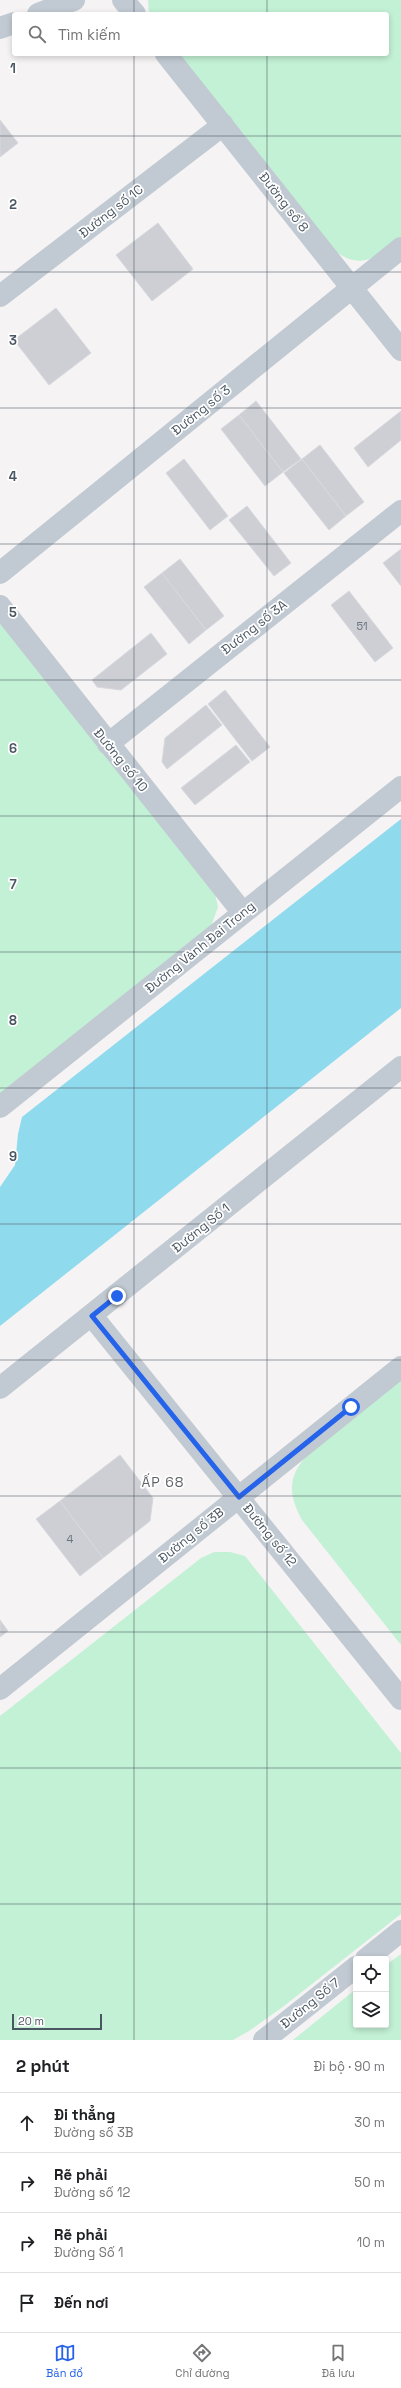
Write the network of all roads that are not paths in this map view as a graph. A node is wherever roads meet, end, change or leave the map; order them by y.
1 (74, 0) edge
2 (123, 0) edge
3 (43, 12) edge
4 (132, 12) edge
5 (12, 24) edge
6 (0, 28) edge
7 (168, 56) edge
8 (223, 125) junction
9 (401, 248) edge
10 (351, 288) junction
11 (0, 296) edge
12 (401, 350) edge
13 (401, 511) edge
14 (0, 573) edge
15 (0, 606) edge
16 (108, 744) junction
17 (401, 787) edge
18 (243, 913) junction
19 (401, 1067) edge
20 (0, 1107) edge
21 (92, 1316) junction
22 (401, 1367) edge
23 (0, 1388) edge
24 (239, 1497) junction
25 (0, 1689) edge
26 (401, 1699) edge
27 (401, 1931) edge
28 (370, 1956) edge
29 (353, 1969) edge
30 (264, 2040) edge

1 - 3 street
2 - 4 street
5 - 6 street
7 - 8 street, Đường số 8
8 - 10 street, Đường số 8
8 - 11 street, Đường số 1C
9 - 10 street, Đường số 3
10 - 12 street, Đường số 8
10 - 14 street, Đường số 3
13 - 16 street, Đường số 3A
15 - 16 street, Đường số 10
16 - 18 street, Đường số 10
17 - 18 street, Đường Vành Đai Trong
18 - 20 street, Đường Vành Đai Trong
19 - 21 street, Đường Số 1
21 - 23 street, Đường Số 1
21 - 24 street, Đường số 12
22 - 24 street, Đường số 3B
24 - 25 street, Đường số 3B
24 - 26 street, Đường số 12
27 - 28 street
29 - 30 street, Đường Số 7

